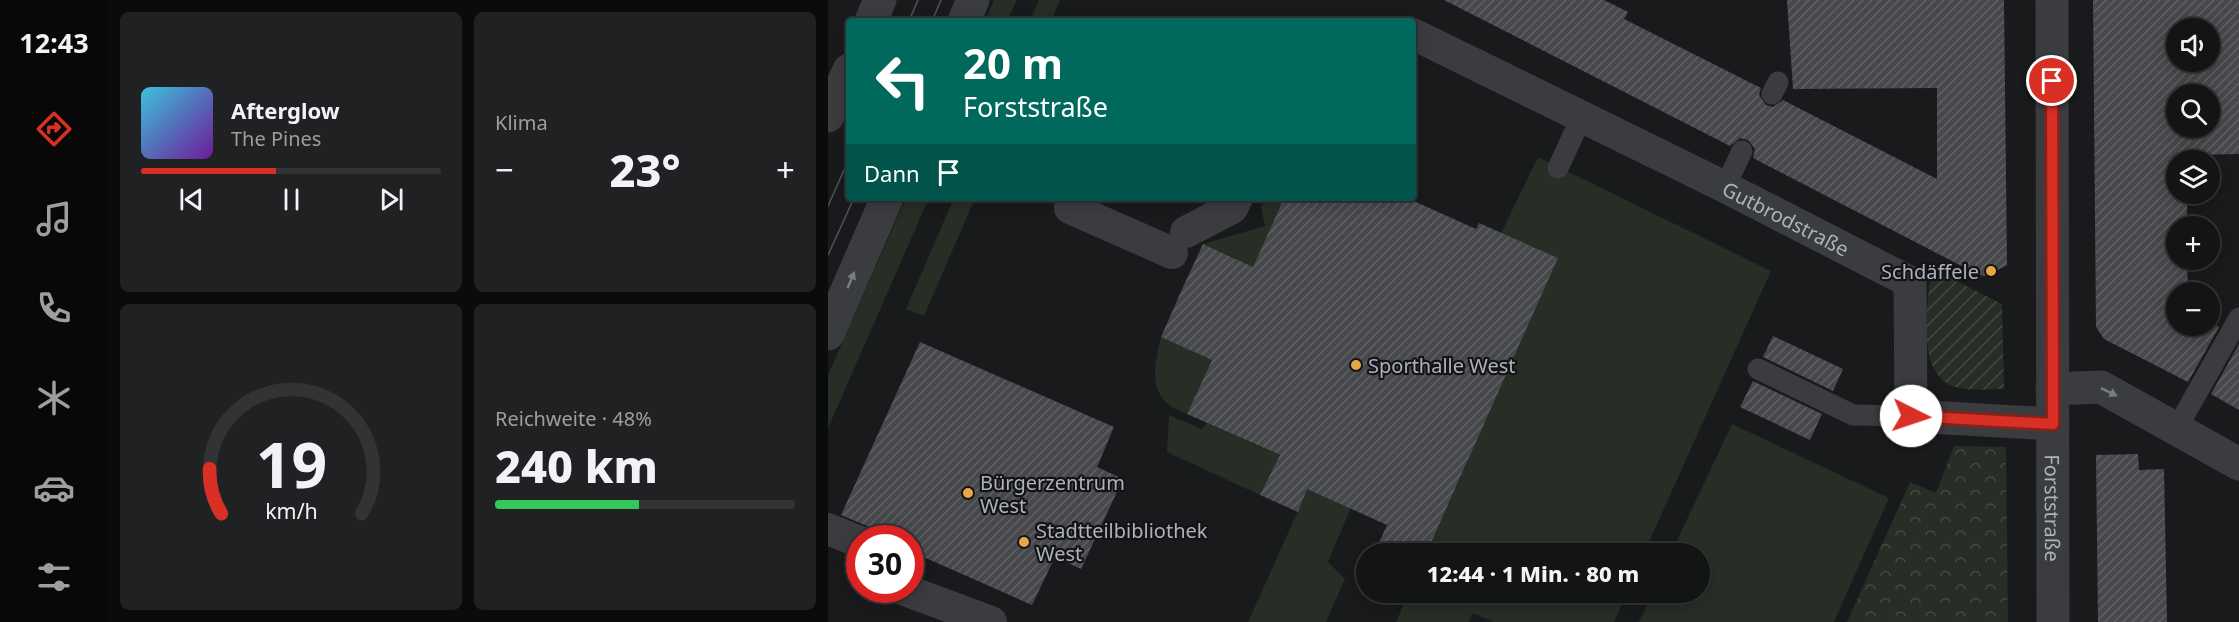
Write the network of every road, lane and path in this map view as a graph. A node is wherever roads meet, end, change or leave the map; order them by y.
1 (880, 0) edge
2 (973, 0) edge
3 (2052, 0) edge
4 (872, 18) edge
5 (965, 18) edge
6 (1416, 35) edge
7 (846, 77) edge
8 (828, 116) edge
9 (1582, 116) junction
10 (1742, 151) dead end
11 (1558, 168) dead end
12 (1725, 187) junction
13 (886, 201) edge
14 (1236, 201) edge
15 (1070, 208) dead end
16 (1910, 282) joint
17 (2239, 318) edge
18 (828, 334) edge
19 (1758, 369) dead end
20 (2052, 389) junction
21 (1911, 416) junction
22 (2053, 424) junction
23 (2177, 428) junction
24 (2239, 464) edge
25 (828, 529) edge
26 (846, 536) edge
27 (924, 597) edge
28 (992, 622) edge
29 (2053, 622) edge

1 - 4 street
2 - 5 street
3 - 20 street, Forststraße
6 - 9 street, Gutbrodstraße
7 - 8 street
9 - 11 lane
9 - 12 street, Gutbrodstraße
10 - 12 lane
12 - 16 street, Gutbrodstraße
18 -> 13 street
14 - 15 street
16 - 21 street, Gutbrodstraße
17 - 23 lane
19 - 21 lane
20 - 22 street, Forststraße
20 -> 23 street
21 - 22 street
22 - 29 street, Forststraße
23 - 24 street
25 - 26 street
27 - 28 street

